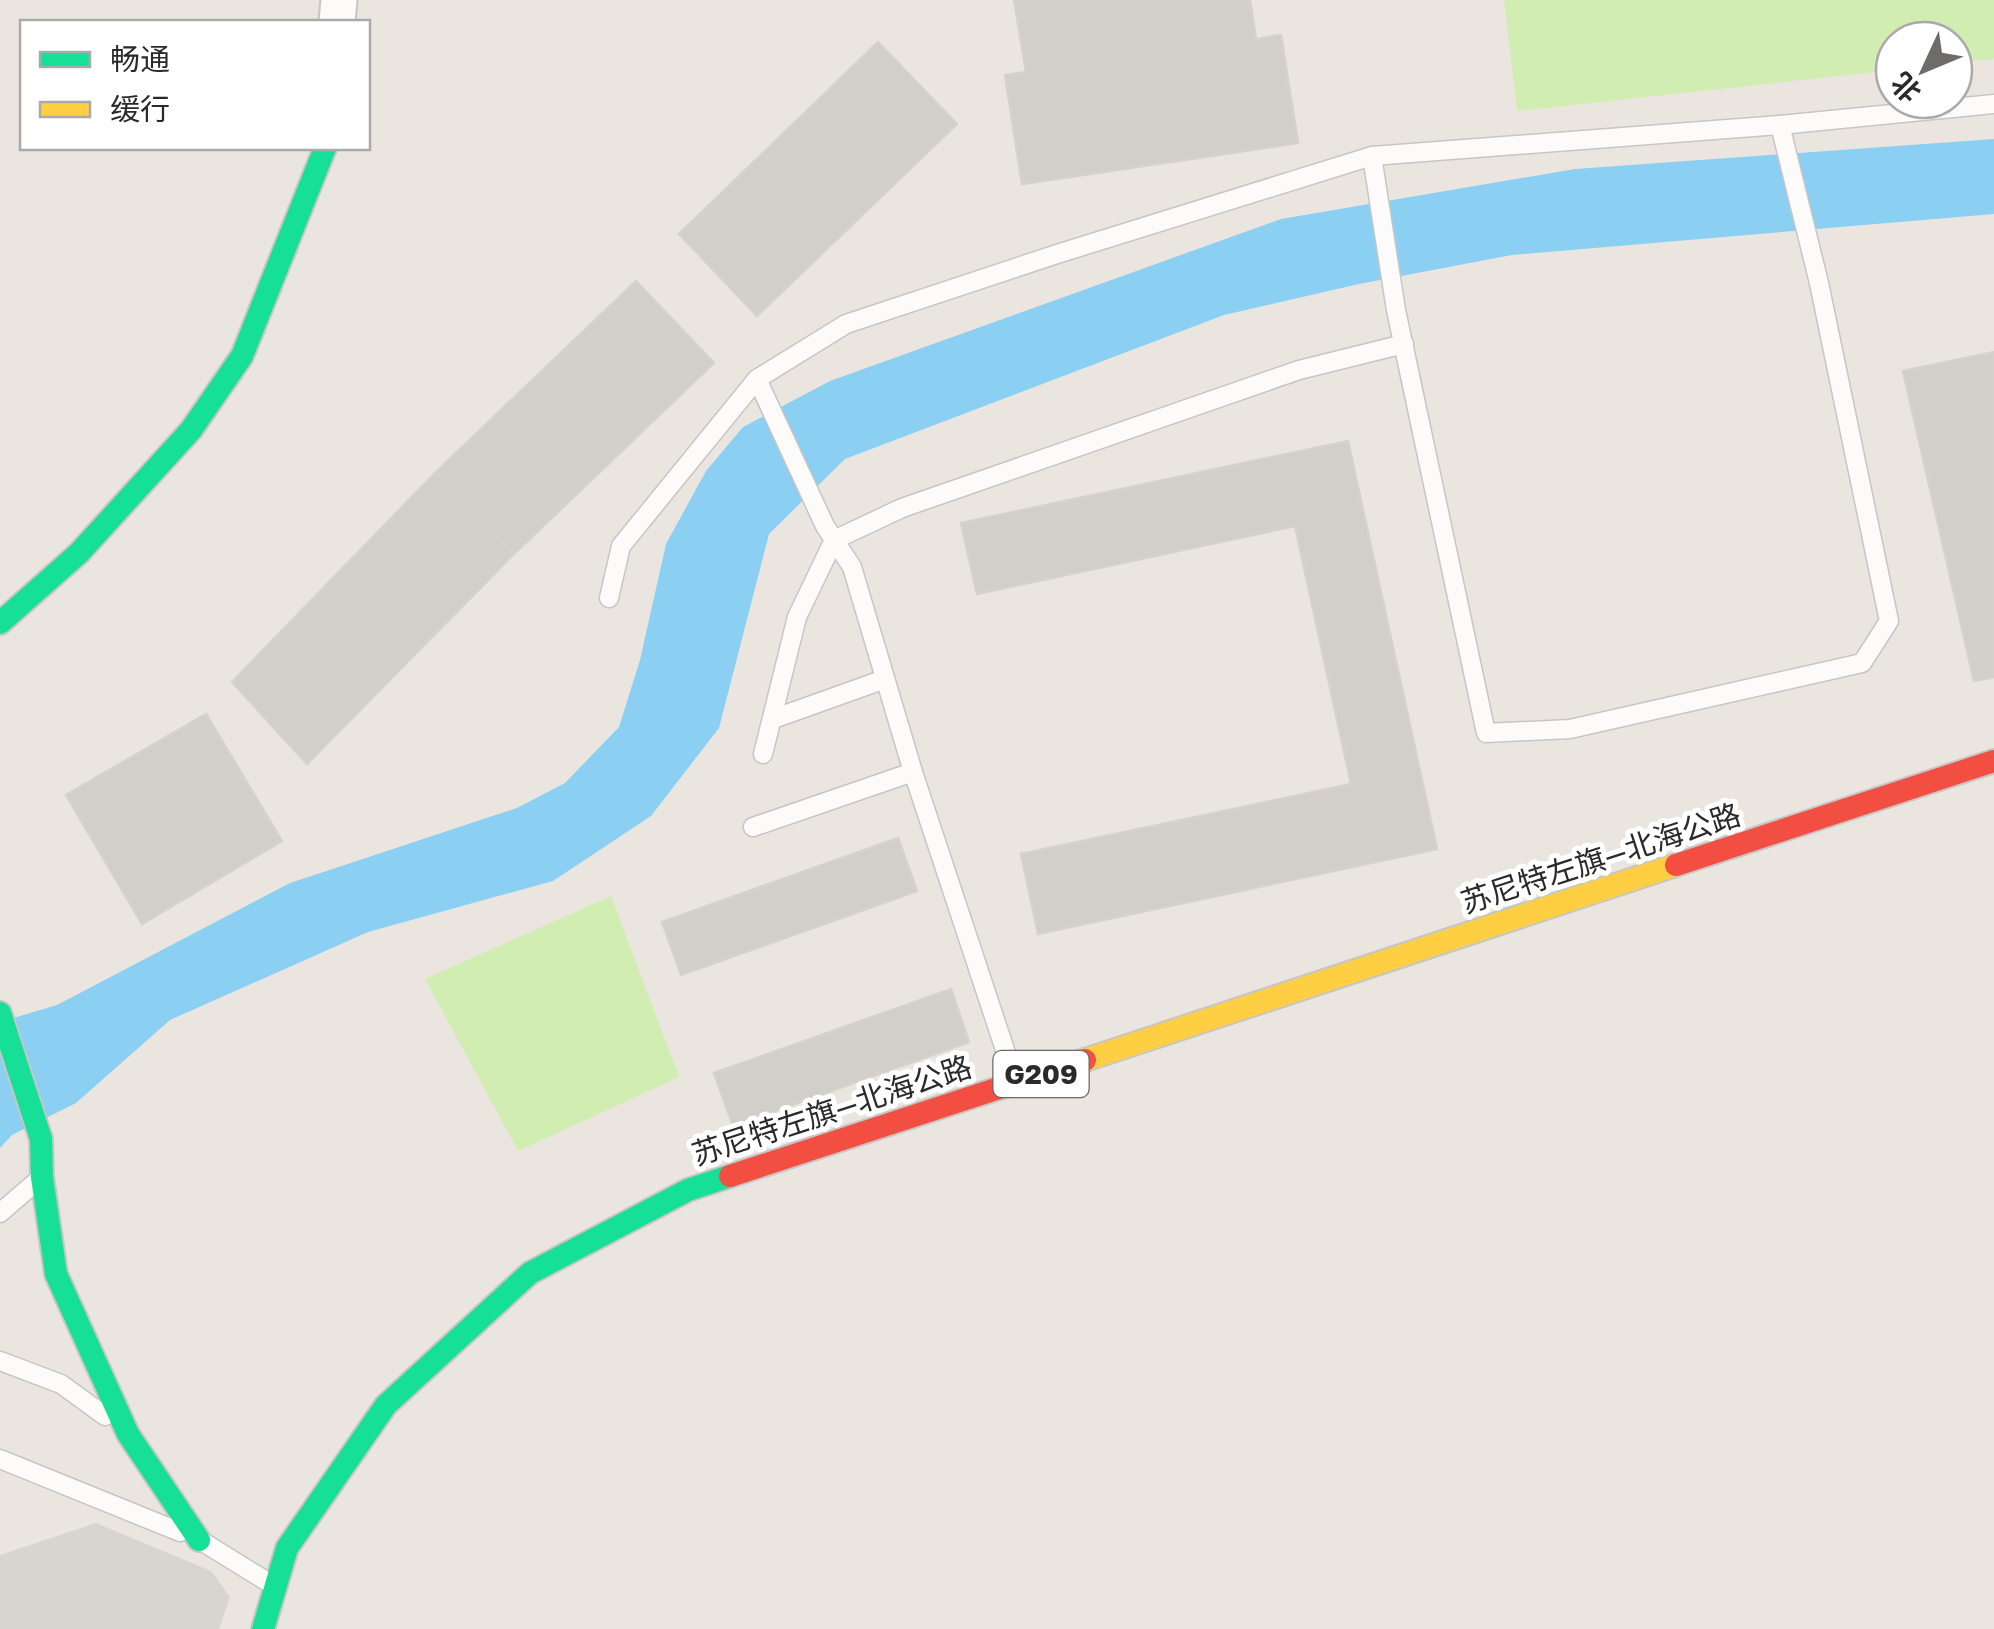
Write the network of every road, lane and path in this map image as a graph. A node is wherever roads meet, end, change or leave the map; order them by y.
1 (1994, 104) edge
2 (1780, 125) junction
3 (324, 150) edge
4 (1372, 156) junction
5 (1404, 344) junction
6 (757, 379) junction
7 (829, 533) junction
8 (609, 598) dead end
9 (0, 623) edge
10 (885, 679) junction
11 (773, 719) junction
12 (763, 754) dead end
13 (1994, 761) edge
14 (912, 772) junction
15 (754, 826) dead end
16 (0, 1014) edge
17 (1016, 1082) junction
18 (42, 1177) junction
19 (0, 1213) edge
20 (0, 1361) edge
21 (128, 1434) junction
22 (0, 1458) edge
23 (200, 1540) junction
24 (275, 1587) junction
25 (263, 1629) edge

1 - 2 lane
2 - 4 lane
2 - 5 lane
3 - 9 main road
4 - 5 lane
4 - 6 lane
5 - 7 lane
6 - 7 lane
6 - 8 lane
7 - 10 lane
7 - 11 lane
10 - 11 lane
10 - 14 lane
11 - 12 lane
13 - 17 main road, 苏尼特左旗—北海公路 / G209
14 - 15 lane
14 - 17 lane
16 - 18 main road
17 - 24 main road, 苏尼特左旗—北海公路 / G209
18 - 19 lane
18 - 21 main road
20 - 21 lane
21 - 23 main road
22 - 23 lane
23 - 24 lane
24 - 25 main road, 苏尼特左旗—北海公路 / G209

